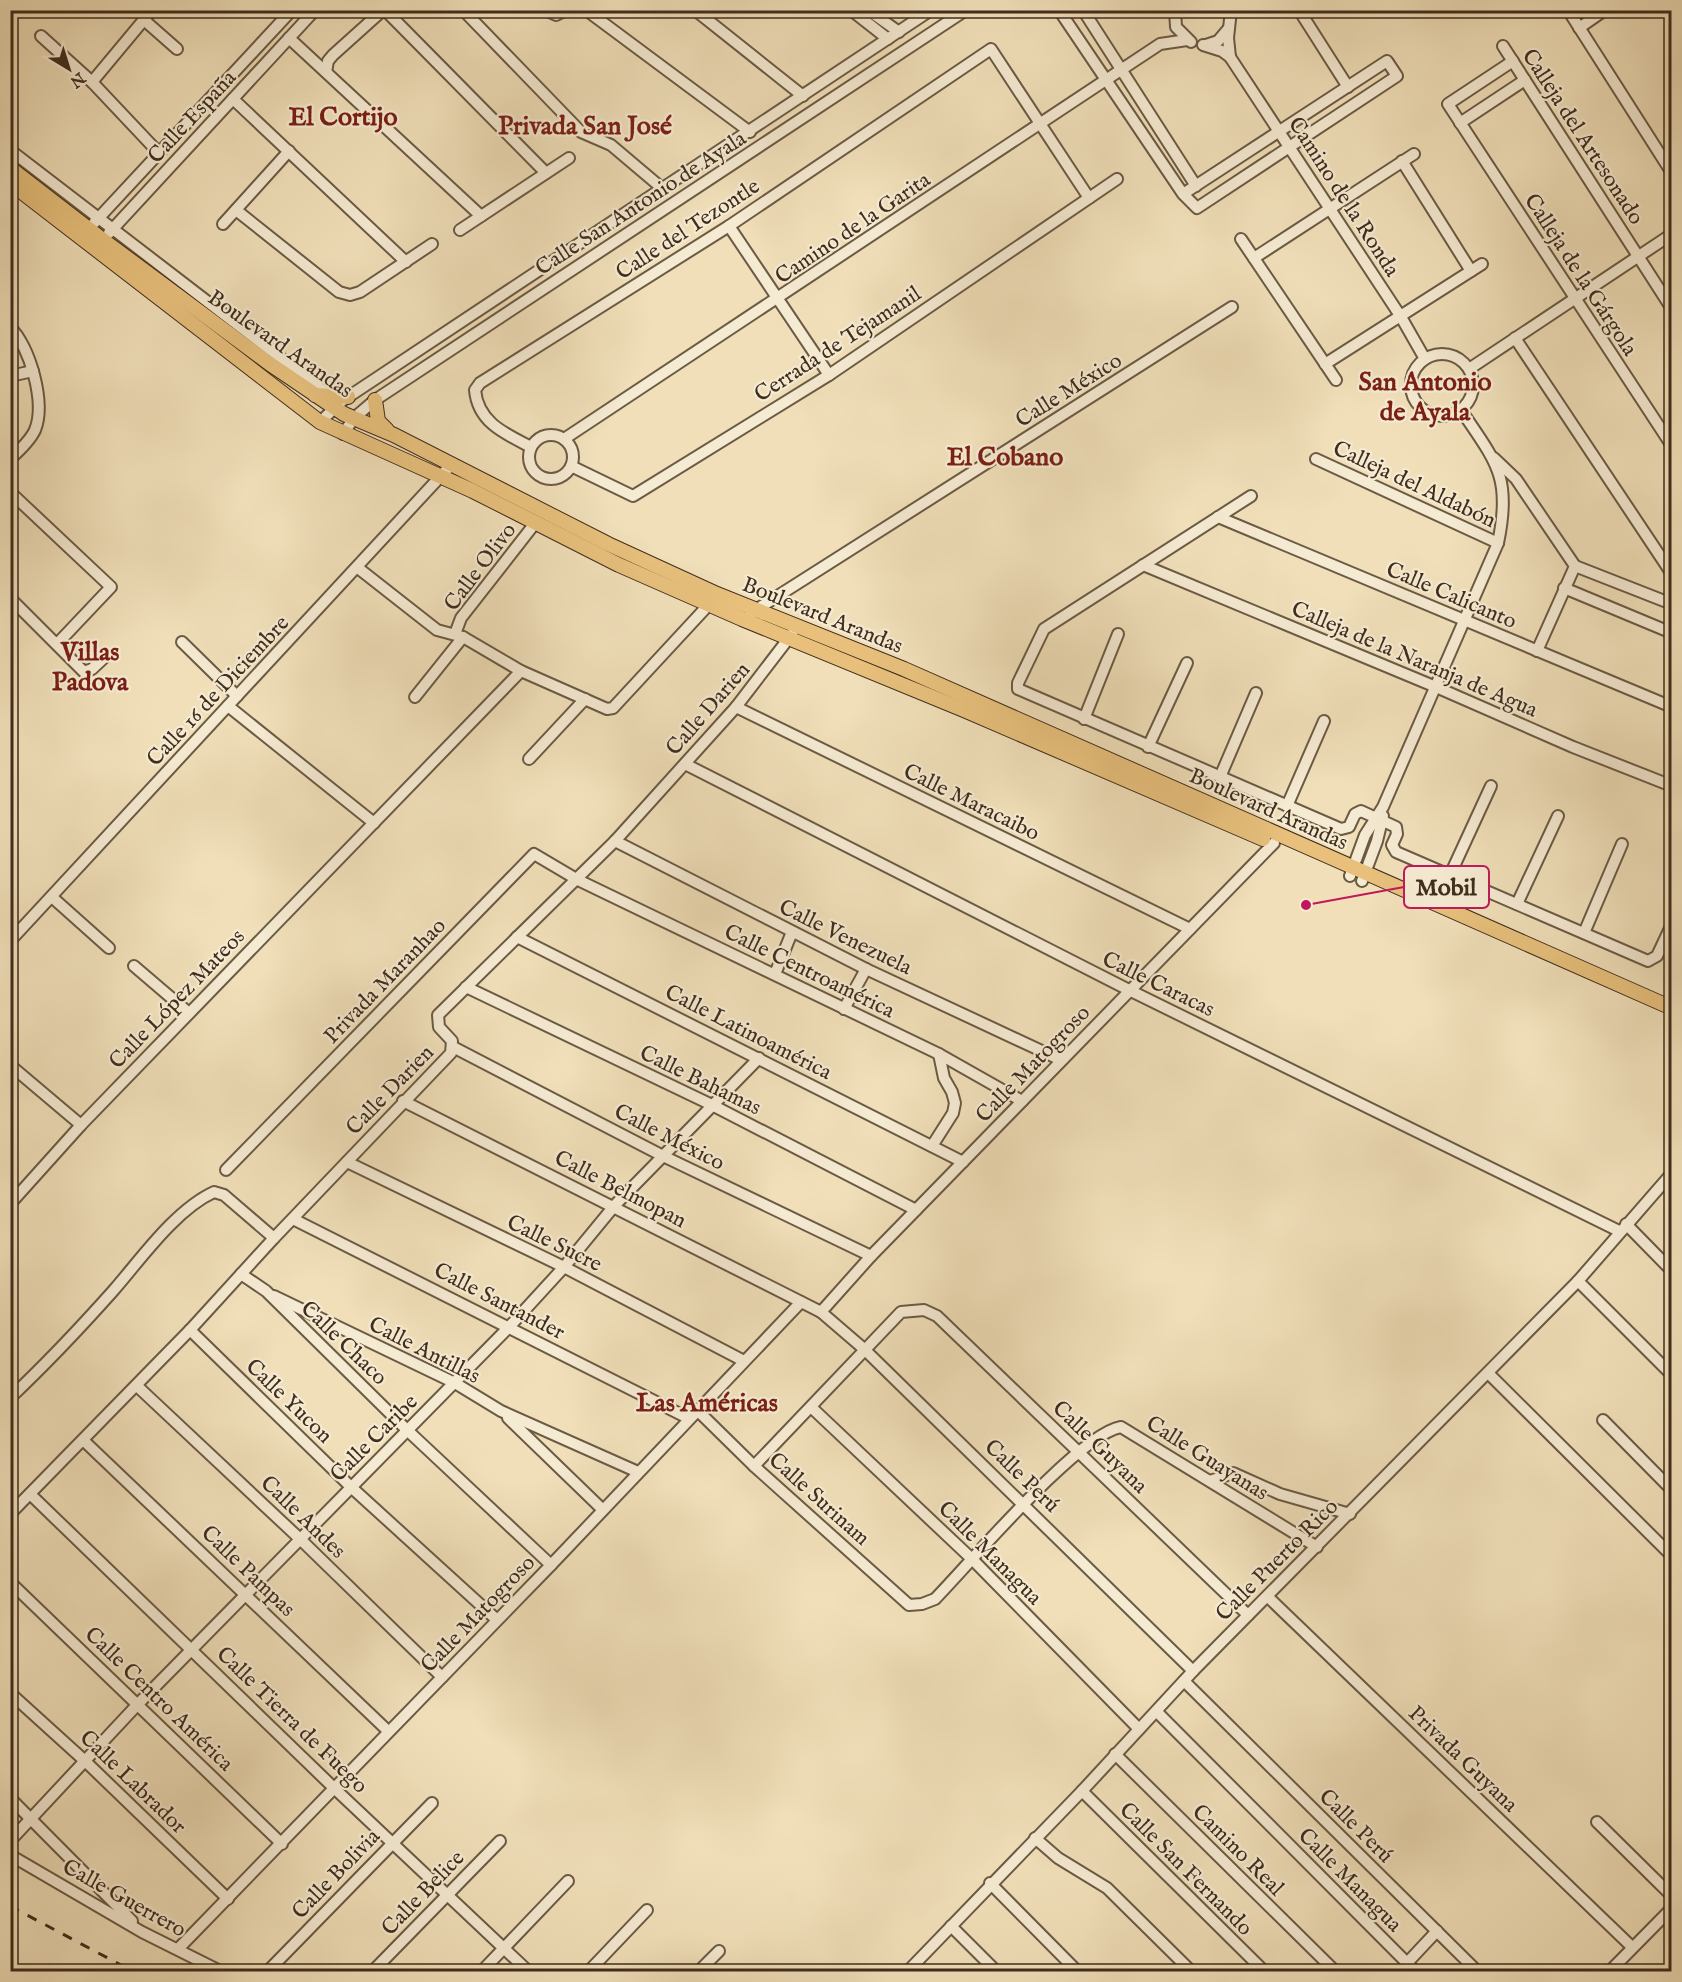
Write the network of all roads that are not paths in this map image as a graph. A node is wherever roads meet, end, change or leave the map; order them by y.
1 (152, 10) edge
2 (292, 10) edge
3 (315, 10) edge
4 (464, 10) edge
5 (566, 10) edge
6 (586, 10) edge
7 (695, 10) edge
8 (851, 10) edge
9 (868, 10) edge
10 (931, 10) edge
11 (966, 10) edge
12 (1059, 10) edge
13 (1083, 10) edge
14 (1299, 10) edge
15 (1568, 10) edge
16 (1669, 10) edge
17 (385, 11) edge
18 (1232, 11) edge
19 (546, 12) edge
20 (1599, 12) edge
21 (1174, 13) edge
22 (1671, 15) edge
23 (920, 17) junction
24 (144, 20) junction
25 (1229, 28) junction
26 (1579, 28) junction
27 (899, 32) junction
28 (930, 34) junction
29 (41, 36) dead end
30 (289, 38) junction
31 (888, 39) junction
32 (1187, 40) junction
33 (1160, 44) junction
34 (1203, 45) junction
35 (1503, 46) dead end
36 (177, 49) dead end
37 (1230, 57) junction
38 (1513, 61) junction
39 (1121, 70) junction
40 (326, 72) junction
41 (1106, 80) junction
42 (1525, 80) junction
43 (92, 82) junction
44 (1348, 87) junction
45 (803, 96) junction
46 (234, 99) junction
47 (189, 119) junction
48 (1460, 123) junction
49 (1040, 124) junction
50 (203, 132) junction
51 (750, 132) junction
52 (1279, 132) junction
53 (1289, 147) junction
54 (10, 150) edge
55 (289, 151) junction
56 (158, 152) junction
57 (1414, 154) dead end
58 (712, 157) junction
59 (569, 158) dead end
60 (1402, 161) junction
61 (10, 168) edge
62 (722, 172) junction
63 (546, 173) junction
64 (1671, 173) edge
65 (1117, 179) dead end
66 (10, 183) edge
67 (1196, 186) junction
68 (663, 189) junction
69 (1183, 194) junction
70 (1089, 198) junction
71 (236, 210) junction
72 (1330, 210) junction
73 (628, 213) junction
74 (481, 216) junction
75 (223, 224) dead end
76 (729, 226) junction
77 (637, 227) junction
78 (89, 228) junction
79 (112, 229) junction
80 (460, 230) dead end
81 (1671, 234) edge
82 (1241, 239) dead end
83 (99, 244) junction
84 (432, 244) dead end
85 (1638, 256) junction
86 (1254, 258) junction
87 (406, 262) junction
88 (1482, 264) dead end
89 (1471, 271) junction
90 (1575, 298) junction
91 (778, 300) junction
92 (1232, 308) dead end
93 (1671, 309) edge
94 (1401, 317) junction
95 (10, 327) edge
96 (1515, 338) junction
97 (262, 345) junction
98 (1425, 359) junction
99 (270, 364) junction
100 (1325, 364) junction
101 (1469, 369) junction
102 (33, 370) junction
103 (829, 375) junction
104 (10, 376) edge
105 (1336, 380) dead end
106 (348, 397) joint
107 (375, 400) junction
108 (331, 402) junction
109 (1461, 410) junction
110 (354, 418) junction
111 (320, 422) junction
112 (344, 434) junction
113 (394, 435) junction
114 (564, 439) junction
115 (1671, 446) edge
116 (531, 447) junction
117 (1493, 457) junction
118 (10, 459) edge
119 (1316, 459) dead end
120 (452, 465) junction
121 (571, 466) junction
122 (441, 477) junction
123 (10, 492) edge
124 (1251, 496) dead end
125 (1218, 517) junction
126 (536, 522) junction
127 (1498, 543) junction
128 (1143, 565) junction
129 (1575, 566) junction
130 (358, 568) junction
131 (1671, 574) edge
132 (1564, 588) junction
133 (10, 598) edge
134 (713, 600) junction
135 (1671, 604) edge
136 (755, 611) junction
137 (742, 619) junction
138 (1466, 621) junction
139 (792, 633) junction
140 (1671, 633) edge
141 (1118, 634) dead end
142 (459, 636) junction
143 (182, 642) dead end
144 (57, 644) junction
145 (1537, 651) junction
146 (107, 655) dead end
147 (1187, 663) dead end
148 (904, 669) junction
149 (521, 671) junction
150 (906, 686) junction
151 (1436, 687) junction
152 (1256, 693) dead end
153 (237, 696) junction
154 (415, 697) dead end
155 (585, 699) junction
156 (228, 706) junction
157 (736, 707) junction
158 (1671, 707) edge
159 (1084, 719) junction
160 (1324, 721) dead end
161 (1148, 747) junction
162 (528, 759) dead end
163 (685, 764) junction
164 (1220, 777) junction
165 (1491, 786) dead end
166 (1671, 786) edge
167 (1287, 806) junction
168 (1558, 816) dead end
169 (1379, 819) junction
170 (374, 824) junction
171 (615, 841) junction
172 (1274, 843) junction
173 (1622, 844) dead end
174 (1358, 875) junction
175 (1450, 875) junction
176 (578, 880) junction
177 (53, 898) junction
178 (1517, 904) junction
179 (1671, 924) edge
180 (1190, 929) junction
181 (792, 932) junction
182 (1584, 933) junction
183 (517, 938) junction
184 (10, 941) edge
185 (109, 948) dead end
186 (134, 966) dead end
187 (866, 969) junction
188 (775, 974) junction
189 (466, 987) junction
190 (1129, 990) junction
191 (1671, 1008) edge
192 (844, 1009) junction
193 (189, 1013) junction
194 (1671, 1015) edge
195 (453, 1047) junction
196 (939, 1054) junction
197 (759, 1058) junction
198 (1061, 1060) junction
199 (10, 1065) edge
200 (403, 1101) junction
201 (1022, 1101) junction
202 (712, 1105) junction
203 (81, 1125) junction
204 (932, 1146) junction
205 (663, 1156) junction
206 (347, 1162) junction
207 (963, 1162) junction
208 (226, 1170) dead end
209 (1671, 1173) edge
210 (11, 1201) edge
211 (615, 1205) junction
212 (916, 1210) junction
213 (293, 1219) junction
214 (1623, 1228) junction
215 (273, 1238) junction
216 (871, 1256) junction
217 (564, 1267) junction
218 (1671, 1271) edge
219 (241, 1274) junction
220 (1578, 1281) junction
221 (266, 1292) junction
222 (801, 1302) junction
223 (821, 1312) junction
224 (510, 1326) junction
225 (190, 1330) junction
226 (864, 1349) junction
227 (744, 1361) junction
228 (1488, 1373) junction
229 (1671, 1375) edge
230 (456, 1383) junction
231 (136, 1386) junction
232 (10, 1398) edge
233 (811, 1407) junction
234 (501, 1411) junction
235 (692, 1414) junction
236 (1603, 1420) dead end
237 (407, 1430) junction
238 (83, 1440) junction
239 (1079, 1451) junction
240 (754, 1466) junction
241 (638, 1472) junction
242 (1210, 1481) junction
243 (351, 1487) junction
244 (1671, 1490) edge
245 (30, 1494) junction
246 (1025, 1504) junction
247 (602, 1509) junction
248 (10, 1514) edge
249 (1350, 1514) junction
250 (299, 1538) junction
251 (1317, 1547) junction
252 (1671, 1556) edge
253 (973, 1560) junction
254 (551, 1565) junction
255 (10, 1582) edge
256 (246, 1593) junction
257 (1268, 1597) junction
258 (1248, 1615) junction
259 (496, 1619) junction
260 (193, 1650) junction
261 (1193, 1671) junction
262 (442, 1677) junction
263 (1184, 1681) junction
264 (10, 1693) edge
265 (138, 1704) junction
266 (1157, 1712) junction
267 (1139, 1729) junction
268 (387, 1731) junction
269 (1115, 1754) junction
270 (86, 1761) junction
271 (334, 1788) junction
272 (1082, 1791) junction
273 (10, 1798) edge
274 (432, 1803) dead end
275 (31, 1818) junction
276 (1598, 1822) dead end
277 (1035, 1838) junction
278 (500, 1840) dead end
279 (10, 1841) edge
280 (393, 1841) junction
281 (282, 1844) junction
282 (10, 1855) edge
283 (568, 1881) dead end
284 (990, 1883) junction
285 (446, 1893) junction
286 (1671, 1896) edge
287 (228, 1899) junction
288 (1671, 1908) edge
289 (647, 1910) dead end
290 (951, 1926) junction
291 (1437, 1931) junction
292 (142, 1932) junction
293 (1632, 1947) junction
294 (504, 1948) junction
295 (178, 1949) junction
296 (719, 1951) dead end
297 (1407, 1963) junction
298 (222, 1971) edge
299 (267, 1971) edge
300 (372, 1971) edge
301 (481, 1971) edge
302 (529, 1971) edge
303 (588, 1971) edge
304 (698, 1971) edge
305 (907, 1971) edge
306 (997, 1971) edge
307 (1078, 1971) edge
308 (1192, 1971) edge
309 (1264, 1971) edge
310 (1336, 1971) edge
311 (1416, 1971) edge
312 (1478, 1971) edge
313 (1610, 1971) edge

1 - 24 street
2 - 47 street, Calle España
3 - 30 street, Calle España
4 - 68 street
5 - 19 street
6 - 51 street
7 - 45 street
8 - 31 street
9 - 27 street
10 - 23 street
11 - 28 street, Calle San Antonio de Ayala
12 - 41 street
13 - 39 street
14 - 44 street
15 - 26 street
16 - 22 street
17 - 40 street
17 - 63 street
18 - 25 street
20 - 26 street
21 - 32 street
21 - 33 street, Camino de la Garita
23 - 27 street
23 - 28 street
24 - 36 street
24 - 43 street
25 - 34 street
25 - 37 street
26 - 64 street
27 - 31 street
28 - 62 street, Calle San Antonio de Ayala
29 - 43 street
30 - 40 street
30 - 46 street, Calle España
31 - 45 street
32 - 33 street, Camino de la Garita
32 - 34 street
33 - 39 street, Camino de la Garita
34 - 37 street
35 - 38 street, Calleja del Artesonado
37 - 52 street, Camino de la Ronda
38 - 42 street, Calleja del Artesonado
38 - 48 street, Calleja de la Gárgola
39 - 41 street, Camino de la Garita
39 - 67 street
40 - 74 street
41 - 49 street, Camino de la Garita
41 - 69 street
42 - 48 street
42 - 85 street, Calleja del Artesonado
43 - 56 street
44 - 52 street
44 - 53 street
45 - 51 street
46 - 50 street, Calle España
46 - 55 street
47 - 50 street
47 - 56 street, Calle España
48 - 90 street, Calleja de la Gárgola
49 - 70 street
49 - 76 street, Calle del Tezontle
49 - 91 street, Camino de la Garita
50 - 79 street, Calle España
51 - 58 street
52 - 53 street, Camino de la Ronda
52 - 67 street
53 - 69 street
53 - 72 street, Camino de la Ronda
54 - 78 street
55 - 71 street
55 - 87 street
56 - 78 street, Calle España
57 - 60 street
58 - 62 street
58 - 68 street
59 - 63 street
60 - 72 street
60 - 89 street
61 - 78 main road, Boulevard Arandas
62 - 77 street, Calle San Antonio de Ayala
63 - 74 street
65 - 70 street, Cerrada de Tejamanil
66 - 78 main road, Boulevard Arandas
67 - 69 street
68 - 73 street
70 - 103 street, Cerrada de Tejamanil
71 - 75 street
71 - 87 street
72 - 86 street
72 - 94 street, Camino de la Ronda
73 - 77 street
73 - 106 street
74 - 80 street
76 - 91 street
76 - 116 street, Calle del Tezontle
77 - 107 street, Calle San Antonio de Ayala
78 - 79 street
78 - 83 main road, Boulevard Arandas
79 - 83 street, Calle España
79 - 97 street
81 - 85 street
82 - 86 street
83 - 99 main road, Boulevard Arandas
83 - 111 main road, Boulevard Arandas
84 - 87 street
85 - 90 street
85 - 93 street, Calleja del Artesonado
86 - 100 street
88 - 89 street
89 - 94 street
90 - 96 street
90 - 115 street, Calleja de la Gárgola
91 - 103 street
91 - 114 street, Camino de la Garita
92 - 136 street, Calle México
94 - 98 street, Camino de la Ronda
94 - 100 street
95 - 102 street
96 - 101 street
96 - 131 street
97 - 99 main road
97 - 108 street
98 - 101 street
98 - 109 street
99 - 108 main road, Boulevard Arandas
100 - 105 street
101 - 109 street
102 - 104 street
102 - 118 street
103 - 121 street, Cerrada de Tejamanil
106 - 108 main road
107 - 110 street, Calle San Antonio de Ayala
107 - 113 main road
108 - 110 main road, Boulevard Arandas
108 - 111 street
109 - 117 street
110 - 112 street, Calle San Antonio de Ayala
110 - 113 main road, Boulevard Arandas
111 - 112 main road, Boulevard Arandas
112 - 122 main road, Boulevard Arandas
113 - 120 main road, Boulevard Arandas
114 - 116 street
114 - 121 street
116 - 121 street
117 - 127 street
117 - 129 street
119 - 127 street, Calleja del Aldabón
120 - 122 street, Calle 16 de Diciembre
120 - 134 main road, Boulevard Arandas
122 - 126 main road, Boulevard Arandas
122 - 130 street, Calle 16 de Diciembre
123 - 144 street
124 - 125 street
125 - 128 street
125 - 138 street, Calle Calicanto
126 - 134 main road, Boulevard Arandas
126 - 142 street, Calle Olivo
127 - 138 street
128 - 151 street, Calleja de la Naranja de Agua
128 - 159 street
129 - 132 street
129 - 135 street
130 - 142 street
130 - 153 street, Calle 16 de Diciembre
132 - 140 street
132 - 145 street
133 - 144 street
134 - 136 main road, Boulevard Arandas
134 - 137 main road, Boulevard Arandas
134 - 155 street
136 - 137 street, Calle México
136 - 139 main road, Boulevard Arandas
137 - 139 main road, Boulevard Arandas
138 - 145 street, Calle Calicanto
138 - 151 street
139 - 148 main road, Boulevard Arandas
139 - 150 main road, Boulevard Arandas
139 - 157 street, Calle Darien
141 - 159 street
142 - 149 street
142 - 154 street, Calle Olivo
143 - 153 street
144 - 146 street
145 - 158 street, Calle Calicanto
147 - 161 street
148 - 150 street
148 - 174 main road, Boulevard Arandas
149 - 155 street
149 - 170 street, Calle López Mateos
150 - 172 main road, Boulevard Arandas
151 - 166 street, Calleja de la Naranja de Agua
151 - 169 street
152 - 164 street
153 - 156 street, Calle 16 de Diciembre
155 - 162 street
156 - 170 street
156 - 177 street, Calle 16 de Diciembre
157 - 163 street, Calle Darien
157 - 180 street, Calle Maracaibo
159 - 161 street
160 - 167 street
161 - 164 street
163 - 171 street, Calle Darien
163 - 190 street, Calle Caracas
164 - 167 street
165 - 175 street
167 - 169 street
168 - 178 street
169 - 174 street
169 - 175 street
170 - 193 street, Calle López Mateos
171 - 176 street, Calle Darien
171 - 181 street, Calle Venezuela
172 - 174 main road, Boulevard Arandas
172 - 180 street, Calle Matogroso
173 - 182 street
174 - 191 main road, Boulevard Arandas
174 - 194 main road, Boulevard Arandas
175 - 178 street
176 - 183 street, Calle Darien
176 - 188 street, Calle Centroamérica
176 - 208 street, Privada Maranhao
177 - 184 street, Calle 16 de Diciembre
177 - 185 street
178 - 182 street
179 - 182 street
180 - 190 street, Calle Matogroso
181 - 187 street, Calle Venezuela
181 - 188 street
183 - 189 street, Calle Darien
183 - 197 street, Calle Latinoamérica
186 - 193 street
187 - 192 street
187 - 198 street, Calle Venezuela
188 - 192 street, Calle Centroamérica
189 - 195 street, Calle Darien
189 - 202 street, Calle Bahamas
190 - 198 street, Calle Matogroso
190 - 214 street, Calle Caracas
192 - 196 street, Calle Centroamérica
193 - 203 street, Calle López Mateos
195 - 200 street, Calle Darien
195 - 205 street, Calle México
196 - 201 street, Calle Centroamérica
196 - 204 street
197 - 202 street, Calle Caribe
197 - 204 street, Calle Latinoamérica
198 - 201 street, Calle Matogroso
199 - 203 street
200 - 206 street, Calle Darien
200 - 211 street, Calle Belmopan
201 - 207 street, Calle Matogroso
202 - 205 street, Calle Caribe
202 - 212 street, Calle Bahamas
203 - 210 street, Calle López Mateos
204 - 207 street, Calle Latinoamérica
205 - 211 street, Calle Caribe
205 - 216 street, Calle México
206 - 213 street, Calle Darien
206 - 217 street, Calle Sucre
207 - 212 street, Calle Matogroso
209 - 214 street, Calle Puerto Rico
211 - 217 street, Calle Caribe
211 - 222 street, Calle Belmopan
212 - 216 street, Calle Matogroso
213 - 215 street, Calle Darien
213 - 224 street, Calle Santander
214 - 218 street
214 - 220 street, Calle Puerto Rico
215 - 219 street, Calle Darien
215 - 232 street
216 - 223 street, Calle Matogroso
217 - 224 street, Calle Caribe
217 - 227 street, Calle Sucre
219 - 221 street, Calle Chaco
219 - 225 street, Calle Darien
220 - 228 street, Calle Puerto Rico
220 - 229 street
221 - 230 street, Calle Antillas
221 - 237 street, Calle Chaco
222 - 223 street, Calle Belmopan
222 - 227 street, Calle Matogroso
223 - 226 street, Calle Perú
224 - 230 street, Calle Caribe
224 - 235 street, Calle Santander
225 - 231 street, Calle Darien
225 - 243 street, Calle Yucon
226 - 233 street
226 - 239 street, Calle Guyana
226 - 246 street, Calle Perú
227 - 235 street, Calle Matogroso
228 - 249 street, Calle Puerto Rico
228 - 252 street
230 - 234 street, Calle Antillas
230 - 237 street, Calle Caribe
231 - 238 street, Calle Darien
231 - 250 street, Calle Andes
233 - 240 street
233 - 253 street, Calle Managua
234 - 241 street, Calle Antillas
234 - 247 street, Calle Antillas
235 - 240 street, Calle Surinam
235 - 241 street, Calle Matogroso
236 - 244 street
237 - 243 street, Calle Caribe
237 - 254 street, Calle Chaco
238 - 245 street, Calle Darien
238 - 256 street, Calle Pampas
239 - 242 street, Calle Guayanas
239 - 246 street
239 - 258 street, Calle Guyana
240 - 253 street, Calle Surinam
241 - 247 street, Calle Matogroso
242 - 249 street
242 - 251 street, Calle Guayanas
243 - 250 street, Calle Caribe
243 - 259 street, Calle Yucon
245 - 248 street, Calle Darien
245 - 260 street, Calle Tierra de Fuego
246 - 253 street
246 - 261 street, Calle Perú
247 - 254 street, Calle Matogroso
249 - 251 street, Calle Puerto Rico
250 - 256 street, Calle Caribe
250 - 262 street, Calle Andes
251 - 257 street, Calle Puerto Rico
253 - 267 street, Calle Managua
254 - 259 street, Calle Matogroso
255 - 265 street, Calle Centro América
256 - 260 street, Calle Caribe
256 - 268 street, Calle Pampas
257 - 258 street, Calle Puerto Rico
257 - 293 street, Privada Guyana
258 - 261 street, Calle Puerto Rico
259 - 262 street, Calle Matogroso
260 - 265 street, Calle Caribe
260 - 271 street, Calle Tierra de Fuego
261 - 263 street, Calle Puerto Rico
262 - 268 street, Calle Matogroso
263 - 266 street, Calle Puerto Rico
263 - 291 street, Calle Perú
264 - 270 street, Calle Labrador
265 - 270 street, Calle Caribe
265 - 281 street, Calle Centro América
266 - 267 street, Calle Puerto Rico
266 - 297 street, Calle Managua
267 - 269 street, Calle Puerto Rico
268 - 271 street, Calle Matogroso
269 - 272 street, Calle Puerto Rico
269 - 310 street, Camino Real
270 - 275 street, Calle Caribe
270 - 287 street, Calle Labrador
271 - 280 street, Calle Tierra de Fuego
271 - 281 street, Calle Matogroso
272 - 277 street, Calle Puerto Rico
272 - 309 street, Calle San Fernando
273 - 275 street
274 - 280 street, Calle Bolivia
275 - 279 street, Calle Caribe
275 - 292 street
276 - 286 street
277 - 284 street, Calle Puerto Rico
277 - 308 street
278 - 285 street, Calle Belice
280 - 285 street, Calle Tierra de Fuego
280 - 299 street, Calle Bolivia
281 - 287 street, Calle Matogroso
282 - 292 street, Calle Guerrero
283 - 294 street
284 - 290 street, Calle Puerto Rico
284 - 307 street
285 - 294 street, Calle Tierra de Fuego
285 - 300 street, Calle Belice
287 - 295 street, Calle Matogroso
288 - 293 street
289 - 303 street
290 - 305 street, Calle Puerto Rico
290 - 306 street
291 - 297 street
291 - 312 street, Calle Perú
292 - 295 street, Calle Guerrero
293 - 313 street
294 - 301 street
294 - 302 street, Calle Tierra de Fuego
295 - 298 street, Calle Guerrero
296 - 304 street
297 - 311 street, Calle Managua

